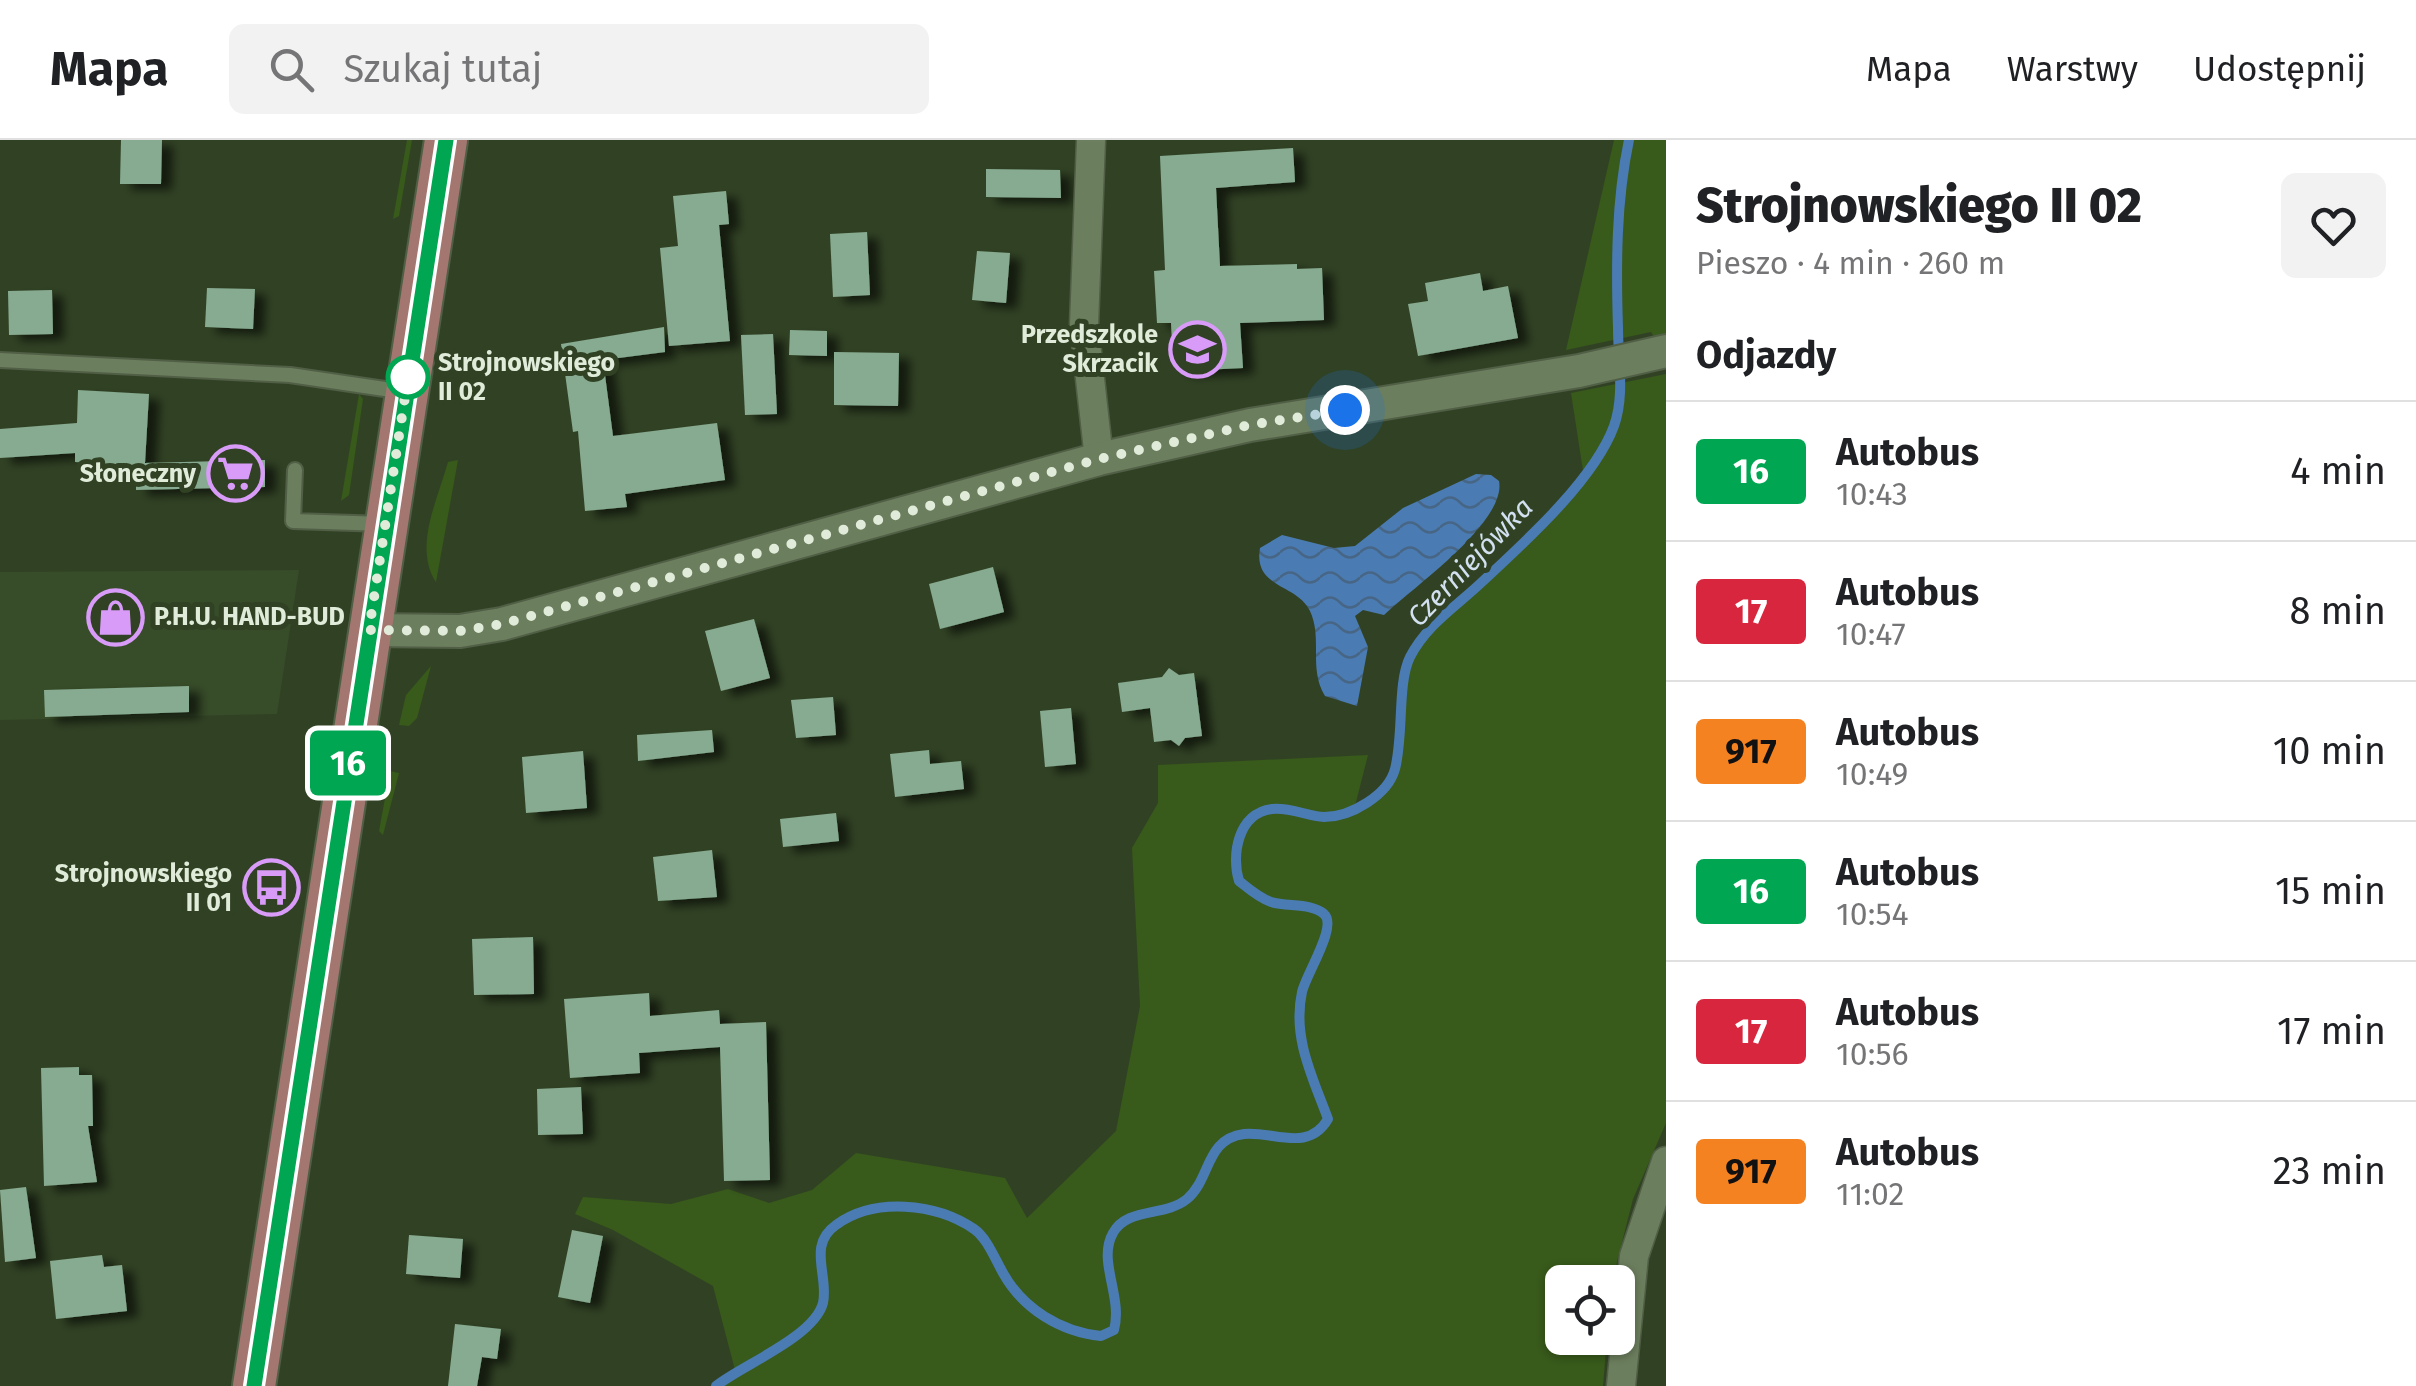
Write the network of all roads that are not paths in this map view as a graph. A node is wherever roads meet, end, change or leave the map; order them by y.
1 (446, 140) edge
2 (1091, 140) edge
3 (1661, 353) edge
4 (0, 360) edge
5 (405, 392) junction
6 (1099, 459) junction
7 (295, 470) dead end
8 (385, 524) junction
9 (369, 630) junction
10 (1666, 1160) edge
11 (254, 1386) edge
12 (1621, 1386) edge

1 - 5 main road
2 - 6 street
3 - 6 street
4 - 5 lane
5 - 8 main road
6 - 9 street
7 - 8 lane
8 - 9 main road
9 - 11 main road
10 - 12 street

